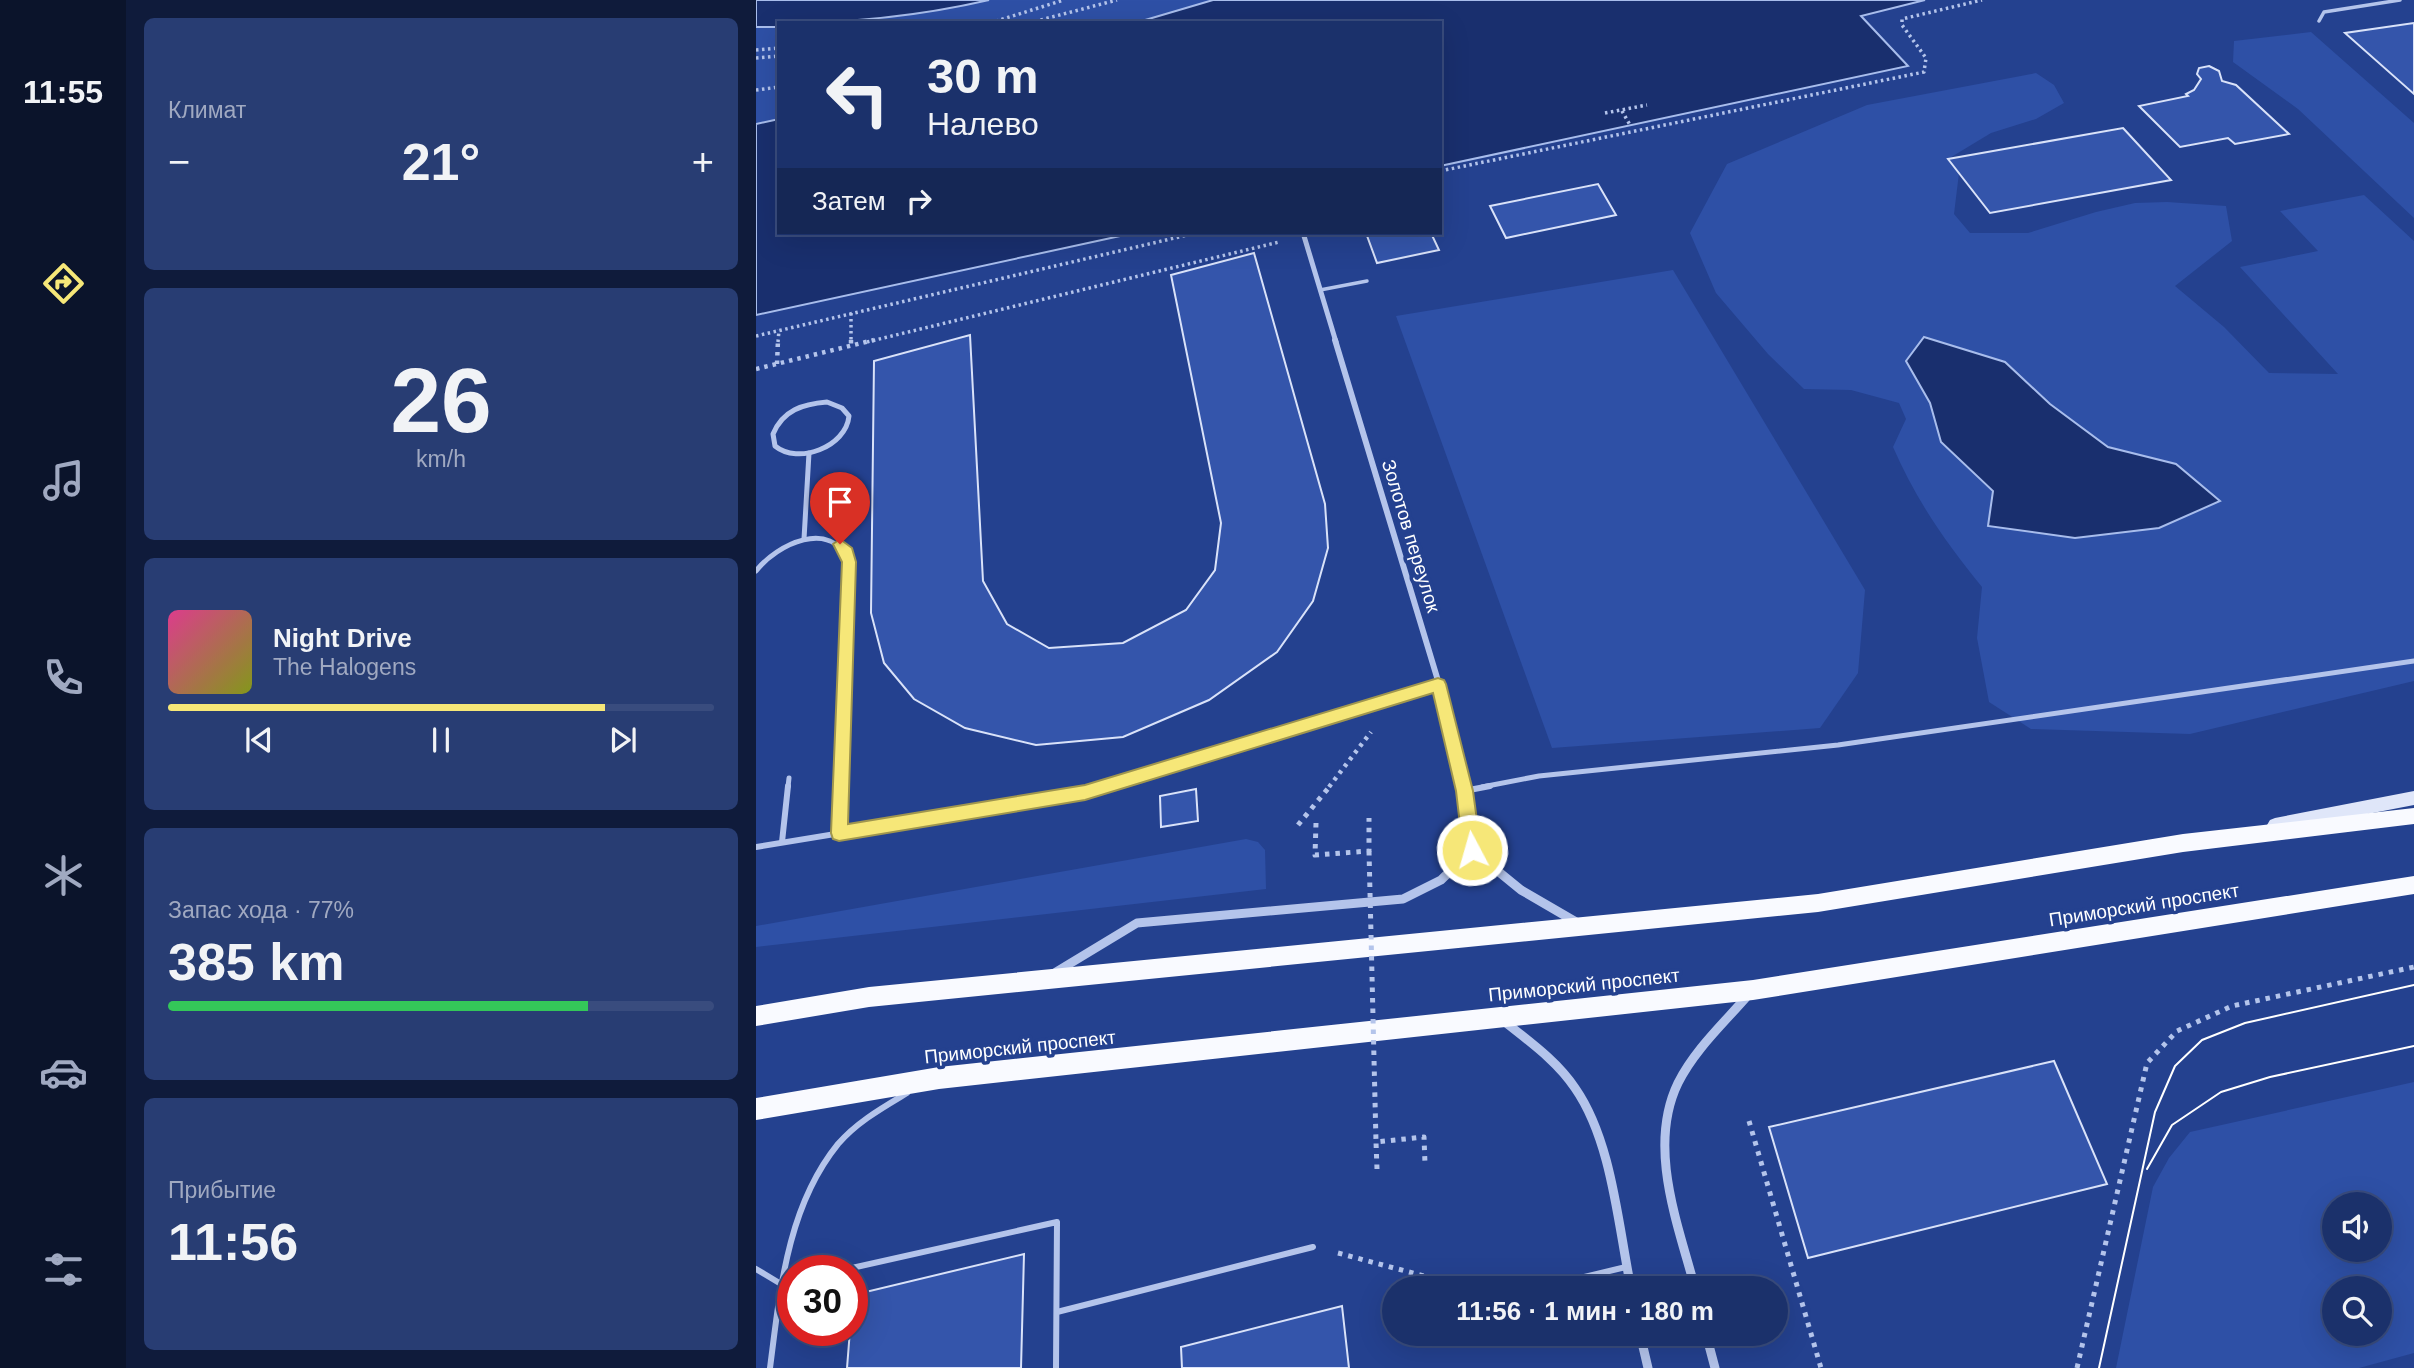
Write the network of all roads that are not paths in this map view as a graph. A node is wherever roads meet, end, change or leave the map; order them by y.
1 (2400, 0) edge
2 (2319, 21) dead end
3 (1304, 236) road end
4 (1367, 281) dead end
5 (1320, 290) junction
6 (809, 453) junction
7 (804, 539) junction
8 (756, 571) edge
9 (2414, 661) edge
10 (1438, 684) junction
11 (789, 778) dead end
12 (1464, 791) junction
13 (2414, 797) edge
14 (2414, 816) edge
15 (839, 833) junction
16 (782, 842) junction
17 (2183, 843) junction
18 (756, 847) edge
19 (1472, 850) junction
20 (2414, 885) edge
21 (1586, 926) junction
22 (1043, 980) junction
23 (1753, 990) junction
24 (756, 1016) edge
25 (1499, 1017) junction
26 (939, 1078) junction
27 (756, 1109) edge
28 (1313, 1247) road end
29 (788, 1255) edge
30 (868, 1264) edge
31 (1626, 1267) junction
32 (756, 1269) edge
33 (1588, 1276) edge
34 (1628, 1276) edge
35 (1692, 1276) edge
36 (777, 1282) edge
37 (1057, 1312) junction
38 (777, 1315) edge
39 (1643, 1346) edge
40 (1709, 1346) edge
41 (770, 1368) edge
42 (1056, 1368) edge
43 (1648, 1368) edge
44 (1715, 1368) edge

1 - 2 lane
3 - 5 street, Золотов переулок
4 - 5 lane
5 - 10 street, Золотов переулок
6 - 6 lane
6 - 7 lane
7 - 8 lane
7 - 15 lane
9 - 12 lane
10 - 12 street, Золотов переулок
10 - 15 lane
11 - 16 lane
12 - 19 street, Золотов переулок
13 - 17 main road
14 - 17 main road
15 - 16 lane
16 - 18 lane
17 - 21 main road
19 - 21 street
19 - 22 street
20 - 23 main road, Приморский проспект
21 - 22 main road
22 - 24 main road
23 - 25 main road, Приморский проспект
23 - 35 street
25 - 26 main road, Приморский проспект
25 - 31 street
26 - 27 main road, Приморский проспект
26 - 29 lane
28 - 37 lane
30 - 37 lane
31 - 33 lane
31 - 34 street
32 - 36 lane
37 - 42 lane
38 - 41 lane
39 - 43 street
40 - 44 street

